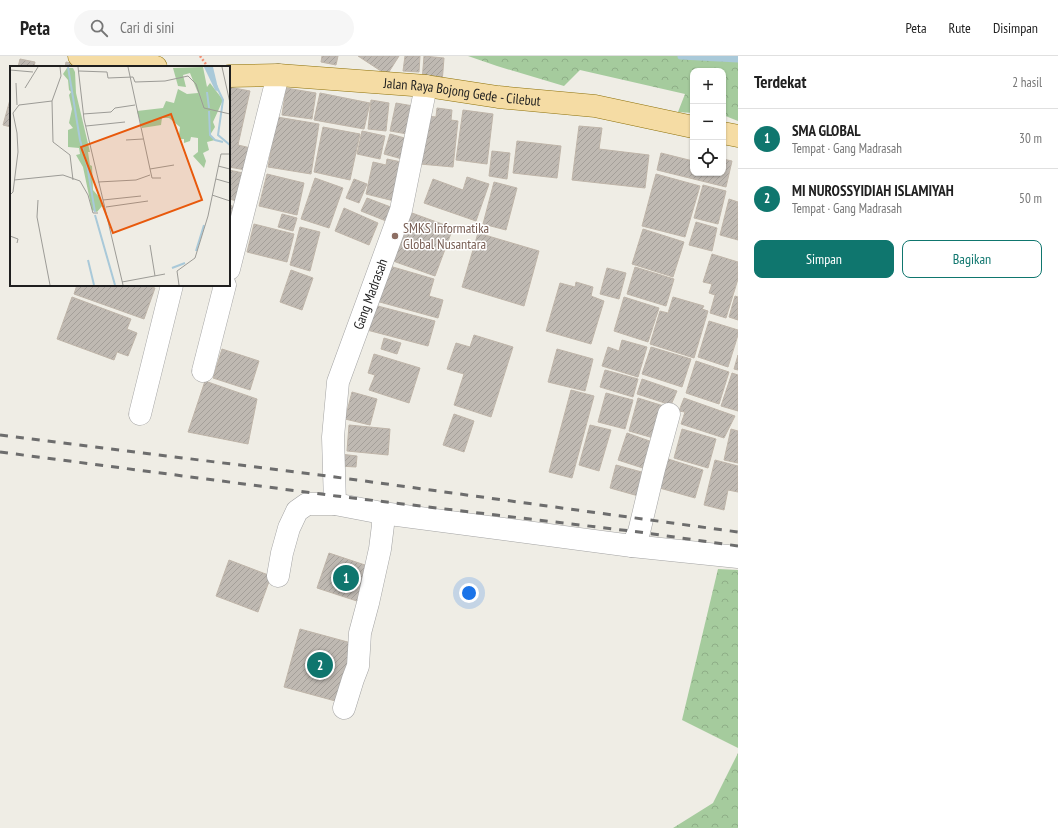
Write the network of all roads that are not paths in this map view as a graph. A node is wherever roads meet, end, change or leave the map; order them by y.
1 (79, 56) edge
2 (149, 66) edge
3 (278, 74) junction
4 (230, 76) edge
5 (426, 86) junction
6 (690, 126) edge
7 (726, 134) edge
8 (738, 136) edge
9 (230, 265) edge
10 (172, 286) edge
11 (225, 286) edge
12 (203, 371) dead end
13 (140, 414) dead end
14 (669, 414) dead end
15 (336, 504) junction
16 (382, 514) junction
17 (632, 546) junction
18 (738, 557) edge
19 (278, 576) dead end
20 (344, 708) dead end

1 - 2 main road
3 - 4 main road, Jalan Raya Bojong Gede - Cilebut
3 - 5 main road, Jalan Raya Bojong Gede - Cilebut
3 - 9 street
5 - 6 main road, Jalan Raya Bojong Gede - Cilebut
5 - 15 street, Gang Madrasah
7 - 8 main road
10 - 13 street
11 - 12 street
14 - 17 street
15 - 16 street
15 - 19 street
16 - 17 street
16 - 20 street
17 - 18 street

